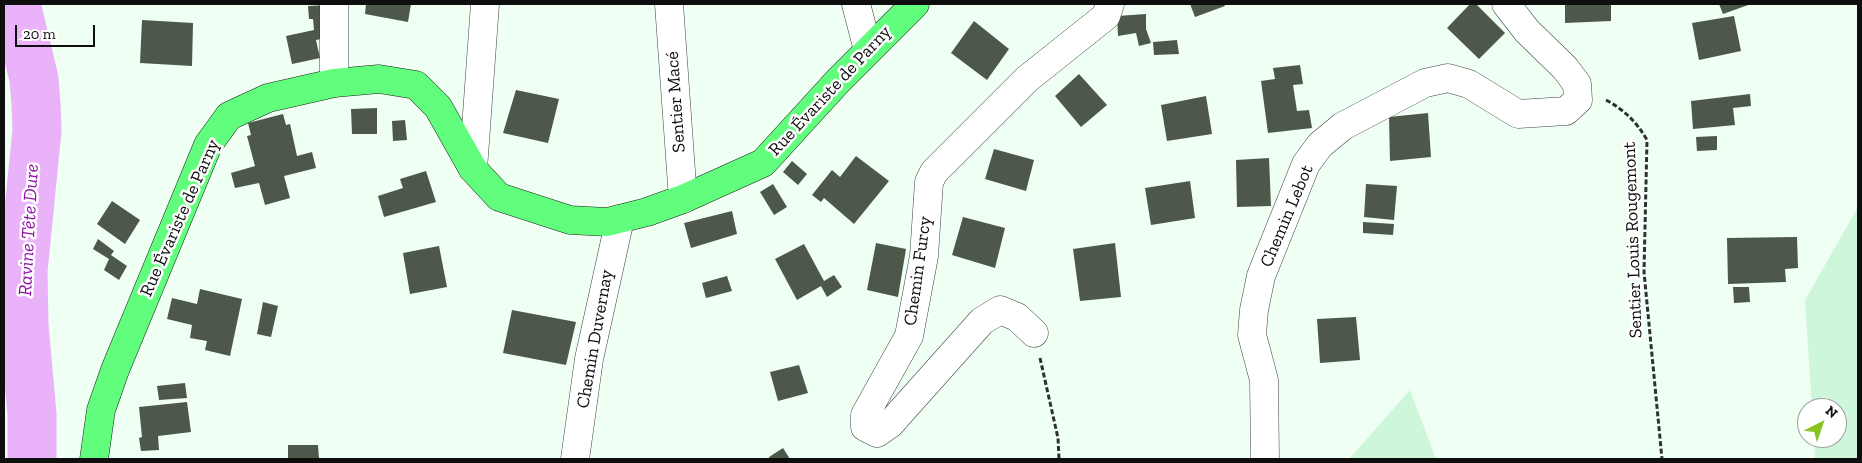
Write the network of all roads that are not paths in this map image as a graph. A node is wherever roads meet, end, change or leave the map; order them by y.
1 (334, 4) edge
2 (484, 4) edge
3 (669, 4) edge
4 (856, 4) edge
5 (915, 4) edge
6 (1110, 4) edge
7 (1506, 4) edge
8 (868, 50) junction
9 (334, 83) junction
10 (473, 169) junction
11 (683, 199) junction
12 (620, 219) junction
13 (1034, 333) road end
14 (94, 459) edge
15 (575, 459) edge
16 (1265, 459) edge

1 - 9 street
2 - 10 street
3 - 11 street, Sentier Macé
4 - 8 street
5 - 8 main road, Rue Évariste de Parny
6 - 13 street, Chemin Furcy
7 - 16 street, Chemin Lebot
8 - 11 main road, Rue Évariste de Parny
9 - 10 main road, Rue Évariste de Parny
9 - 14 main road, Rue Évariste de Parny
10 - 12 main road, Rue Évariste de Parny
11 - 12 main road, Rue Évariste de Parny
12 - 15 street, Chemin Duvernay

